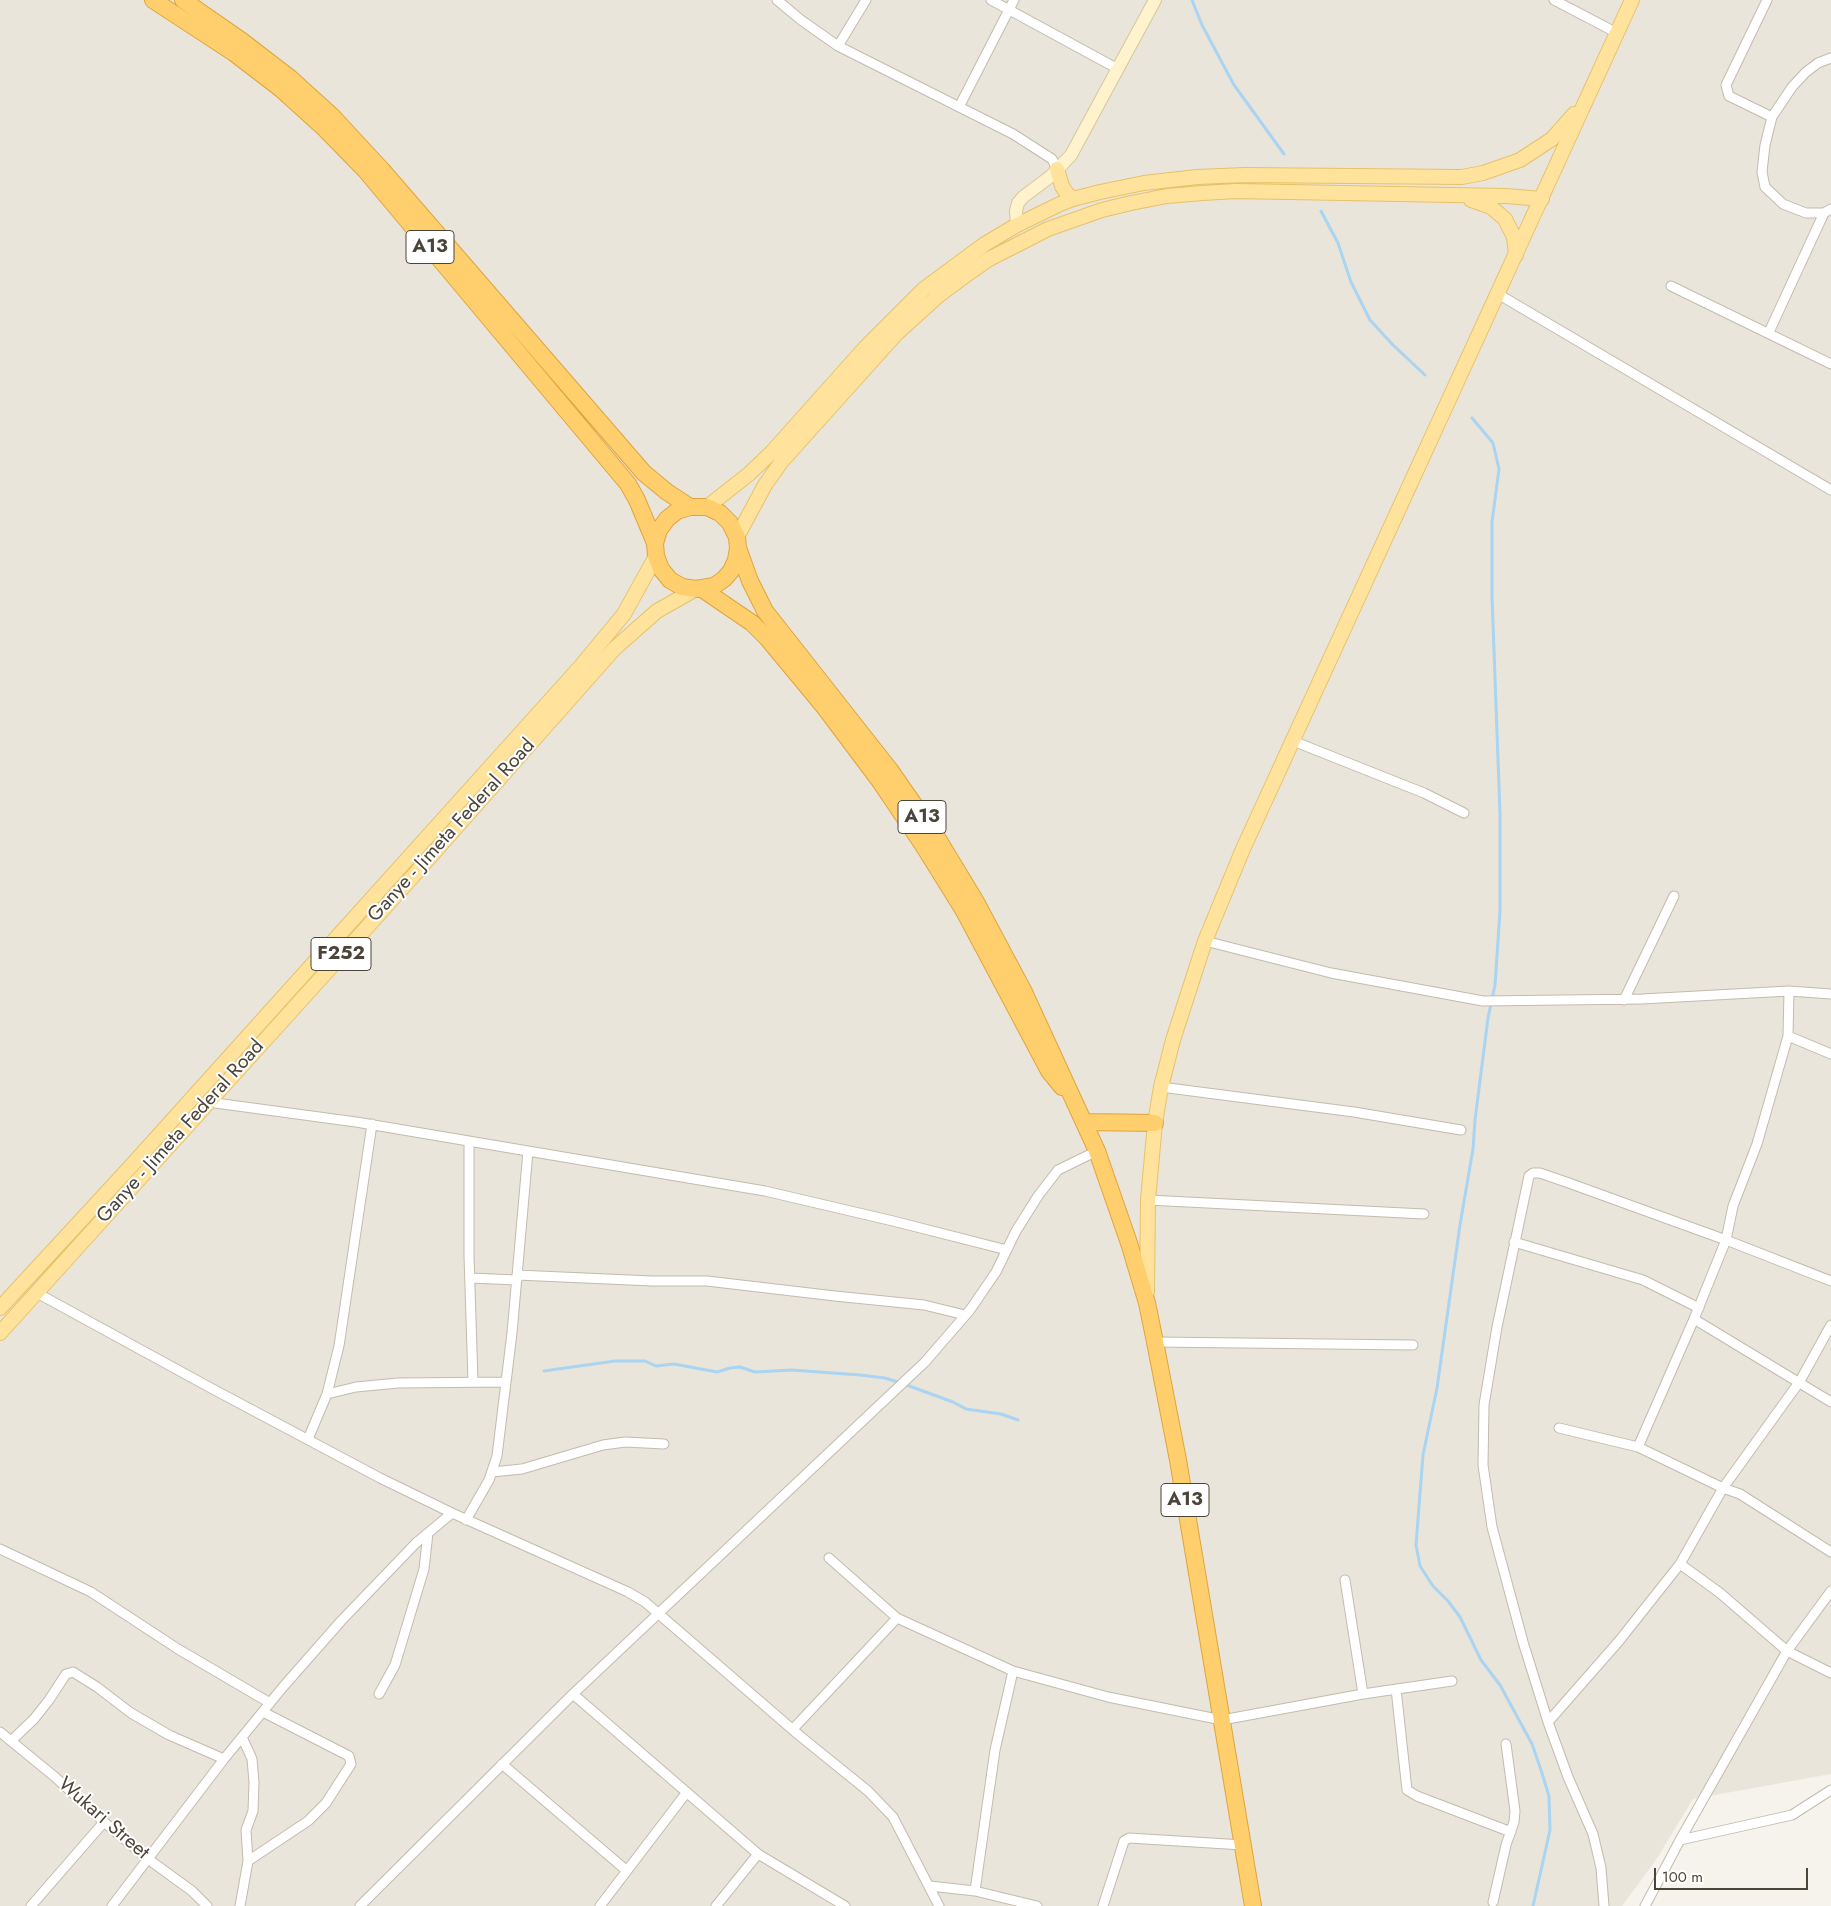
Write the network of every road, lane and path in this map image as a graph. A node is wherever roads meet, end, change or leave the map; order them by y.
1 (153, 0) edge
2 (183, 0) edge
3 (777, 0) edge
4 (866, 0) edge
5 (991, 0) edge
6 (1014, 0) edge
7 (1155, 0) edge
8 (1554, 0) edge
9 (1632, 0) edge
10 (1767, 0) edge
11 (1008, 10) junction
12 (1617, 33) junction
13 (838, 46) junction
14 (1831, 58) edge
15 (1118, 69) junction
16 (1584, 102) junction
17 (959, 107) junction
18 (1772, 117) junction
19 (1057, 170) junction
20 (1458, 196) junction
21 (1073, 198) junction
22 (1542, 199) junction
23 (1827, 211) edge
24 (1017, 225) junction
25 (1516, 256) junction
26 (1671, 286) dead end
27 (1498, 294) junction
28 (1769, 332) junction
29 (1831, 364) edge
30 (1830, 488) edge
31 (690, 507) junction
32 (706, 507) junction
33 (737, 542) junction
34 (656, 550) junction
35 (699, 589) junction
36 (1293, 741) junction
37 (1464, 813) dead end
38 (1674, 896) dead end
39 (1205, 941) junction
40 (1789, 991) junction
41 (1831, 994) edge
42 (1624, 1000) junction
43 (1788, 1036) junction
44 (1831, 1054) edge
45 (1161, 1087) junction
46 (208, 1102) junction
47 (1077, 1105) junction
48 (1084, 1122) junction
49 (1155, 1123) junction
50 (372, 1124) junction
51 (1461, 1130) dead end
52 (469, 1141) junction
53 (528, 1151) junction
54 (1098, 1151) junction
55 (1148, 1200) junction
56 (1424, 1214) dead end
57 (1726, 1240) junction
58 (1514, 1242) junction
59 (1007, 1250) junction
60 (517, 1277) junction
61 (470, 1278) junction
62 (1831, 1281) edge
63 (37, 1293) junction
64 (1147, 1303) junction
65 (0, 1308) edge
66 (1699, 1308) junction
67 (965, 1315) junction
68 (1694, 1319) junction
69 (1831, 1325) edge
70 (0, 1333) edge
71 (1155, 1342) junction
72 (1413, 1345) dead end
73 (473, 1382) junction
74 (506, 1382) junction
75 (1800, 1382) junction
76 (327, 1394) junction
77 (1831, 1402) edge
78 (1559, 1428) dead end
79 (308, 1439) junction
80 (664, 1444) dead end
81 (1638, 1447) junction
82 (492, 1472) junction
83 (1723, 1488) junction
84 (452, 1513) junction
85 (466, 1520) junction
86 (428, 1533) junction
87 (0, 1549) edge
88 (1831, 1552) edge
89 (829, 1558) dead end
90 (1680, 1564) junction
91 (1345, 1580) dead end
92 (1831, 1590) edge
93 (658, 1613) junction
94 (896, 1618) junction
95 (1787, 1652) junction
96 (1013, 1671) junction
97 (1831, 1673) edge
98 (1452, 1681) dead end
99 (1396, 1689) junction
100 (379, 1694) dead end
101 (573, 1694) junction
102 (1363, 1694) junction
103 (270, 1703) junction
104 (263, 1712) junction
105 (1222, 1720) junction
106 (1548, 1722) junction
107 (793, 1730) junction
108 (0, 1732) edge
109 (242, 1737) junction
110 (11, 1741) junction
111 (1506, 1744) dead end
112 (224, 1759) junction
113 (502, 1764) junction
114 (1831, 1790) edge
115 (687, 1792) junction
116 (104, 1822) junction
117 (1511, 1832) junction
118 (1680, 1840) junction
119 (1243, 1845) junction
120 (758, 1854) junction
121 (148, 1859) junction
122 (248, 1861) junction
123 (627, 1871) junction
124 (930, 1886) junction
125 (975, 1891) junction
126 (1493, 1902) dead end
127 (30, 1906) edge
128 (112, 1906) edge
129 (207, 1906) edge
130 (240, 1906) edge
131 (360, 1906) edge
132 (600, 1906) edge
133 (716, 1906) edge
134 (845, 1906) edge
135 (939, 1906) edge
136 (1037, 1906) edge
137 (1103, 1906) edge
138 (1253, 1906) edge
139 (1604, 1906) edge
140 (1645, 1906) edge

1 - 34 highway, A13
2 - 31 highway, A13
3 - 13 street
4 - 13 street
5 - 11 street
6 - 11 street
7 - 15 street
8 - 12 street
9 - 12 main road
10 - 18 street
11 - 15 street
11 - 17 street
12 - 16 main road
13 - 17 street
14 - 18 street
15 - 19 street
16 - 21 main road
16 - 22 main road
17 - 19 street
18 - 23 street
19 - 21 main road
19 - 24 street
20 - 22 main road
20 - 25 main road
20 - 33 main road
21 - 24 main road
22 - 25 main road
23 - 28 street
24 - 32 main road
25 - 27 main road
26 - 28 street
27 - 30 street
27 - 36 main road
28 - 29 street
31 - 32 highway
31 - 34 highway
32 - 33 highway, A13
33 - 35 highway
33 - 47 highway, A13
34 - 35 highway, A13
34 - 65 main road, Ganye - Jimeta Federal Road / F252
35 - 46 main road, Ganye - Jimeta Federal Road / F252
35 - 47 highway, A13
36 - 37 street
36 - 39 main road
38 - 42 street
39 - 42 street
39 - 45 main road
40 - 41 street
40 - 42 street
40 - 43 street
43 - 44 street
43 - 57 street
45 - 49 main road
45 - 51 street
46 - 50 street
46 - 63 main road, Ganye - Jimeta Federal Road / F252
47 - 48 highway, A13
48 - 49 highway
48 - 54 highway, A13
49 - 55 main road
50 - 52 street
50 - 76 street
52 - 53 street
52 - 61 street
53 - 59 street
53 - 60 street
54 - 59 street
54 - 64 highway, A13
55 - 56 street
55 - 64 main road
57 - 58 street
57 - 62 street
57 - 66 street
58 - 66 street
58 - 106 street
59 - 67 street
60 - 61 street
60 - 67 street
60 - 74 street
61 - 73 street
63 - 70 main road, Ganye - Jimeta Federal Road / F252
63 - 79 street
64 - 71 highway, A13
66 - 68 street
67 - 93 street
68 - 75 street
68 - 81 street
69 - 75 street
71 - 72 street
71 - 105 highway, A13
73 - 74 street
73 - 76 street
74 - 82 street
75 - 77 street
75 - 83 street
76 - 79 street
78 - 81 street
79 - 84 street
80 - 82 street
81 - 83 street
82 - 85 street
83 - 88 street
83 - 90 street
84 - 85 street
84 - 86 street
85 - 93 street
86 - 100 street
86 - 103 street
87 - 103 street
89 - 94 street
90 - 95 street
90 - 106 street
91 - 102 street
92 - 95 street
93 - 101 street
93 - 107 street
94 - 96 street
94 - 107 street
95 - 97 street
95 - 118 street
96 - 105 street
96 - 125 street
98 - 99 street
99 - 102 street
99 - 117 street
101 - 113 street
101 - 115 street
102 - 105 street
103 - 104 street
104 - 109 street
104 - 122 street
105 - 119 highway, A13
106 - 139 street
107 - 124 street
108 - 110 street, Wukari Street
109 - 112 street
109 - 122 street
110 - 112 street
110 - 116 street, Wukari Street
111 - 117 street
112 - 121 street
113 - 123 street
113 - 131 street
114 - 118 street
115 - 120 street
115 - 123 street
116 - 121 street, Wukari Street
116 - 127 street
117 - 126 street
118 - 140 street
119 - 137 street
119 - 138 highway, A13
120 - 133 street
120 - 134 street
121 - 128 street
121 - 129 street, Wukari Street
122 - 130 street
123 - 132 street
124 - 125 street
124 - 135 street
125 - 136 street

